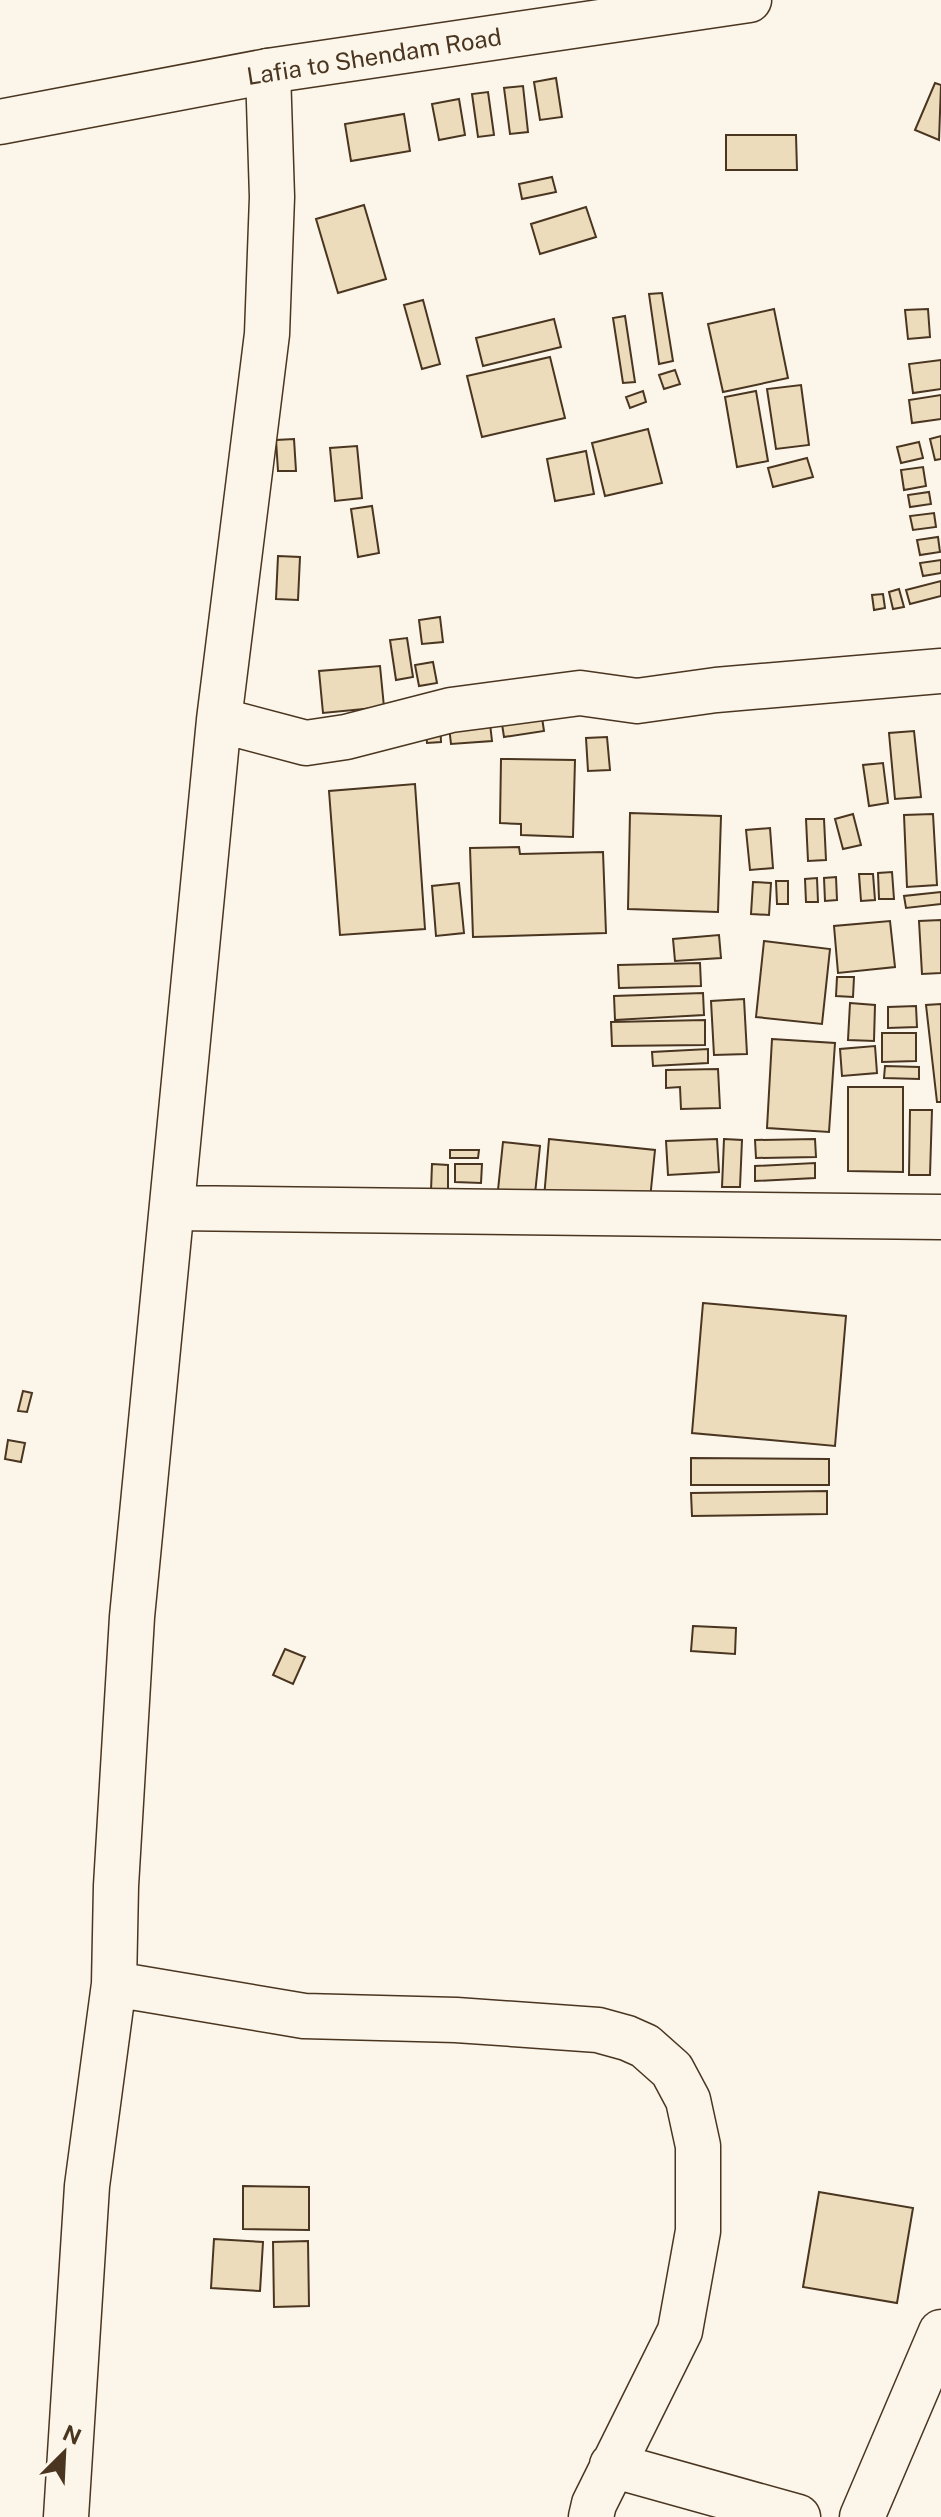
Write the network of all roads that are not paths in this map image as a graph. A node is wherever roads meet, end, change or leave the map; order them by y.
1 (749, 0) edge
2 (268, 71) junction
3 (0, 122) edge
4 (941, 671) edge
5 (219, 720) junction
6 (174, 1208) junction
7 (941, 1217) edge
8 (114, 1984) junction
9 (941, 2332) edge
10 (612, 2465) junction
11 (66, 2517) edge
12 (591, 2517) edge
13 (798, 2517) edge
14 (862, 2517) edge

1 - 2 street, Lafia to Shendam Road
2 - 3 street, Lafia to Shendam Road
2 - 5 street
4 - 5 street
5 - 6 street
6 - 7 street
6 - 8 street
8 - 10 street
8 - 11 street
9 - 14 street
10 - 12 street
10 - 13 street

